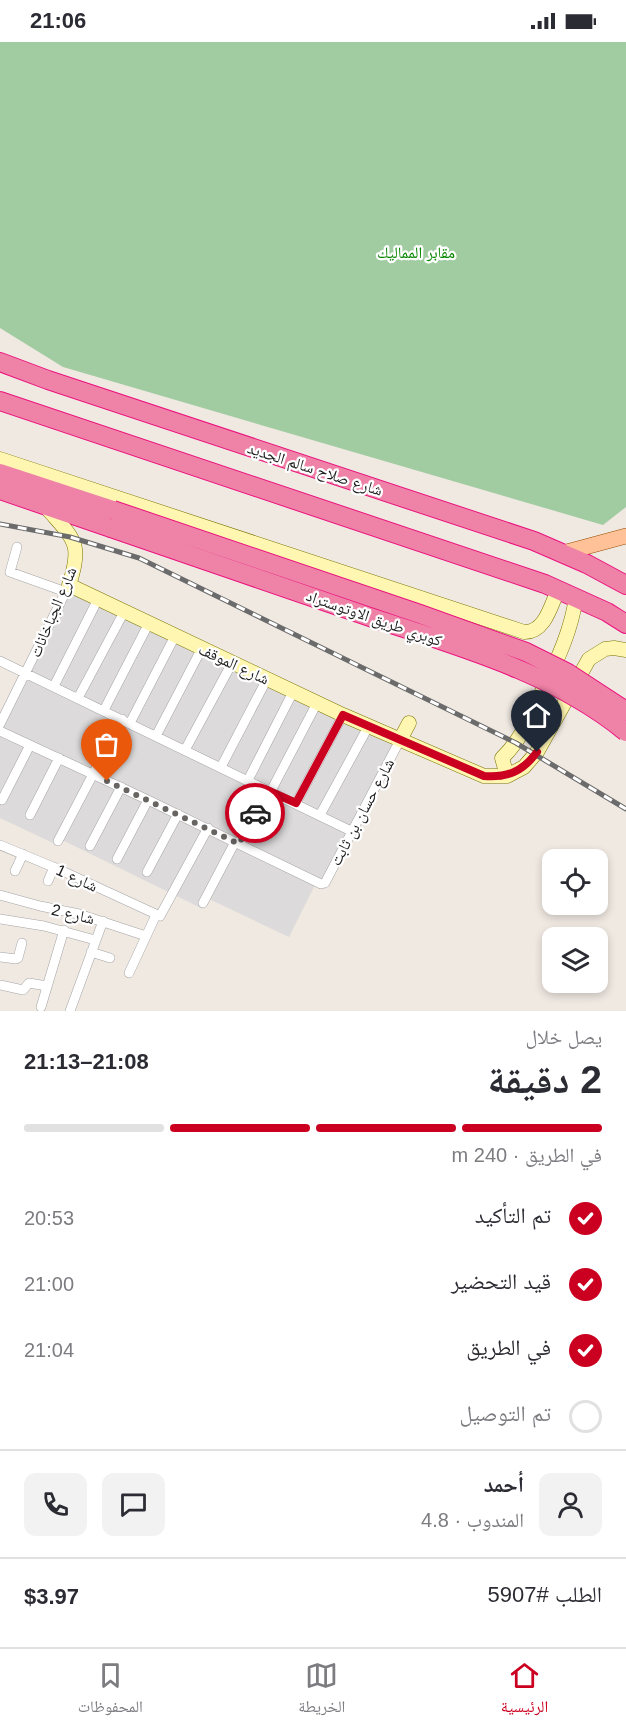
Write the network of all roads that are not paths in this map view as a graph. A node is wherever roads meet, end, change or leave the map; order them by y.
1 (0, 351) edge
2 (8, 365) edge
3 (0, 401) edge
4 (0, 459) edge
5 (0, 473) edge
6 (0, 490) edge
7 (44, 504) junction
8 (112, 519) junction
9 (626, 536) edge
10 (17, 547) dead end
11 (563, 553) junction
12 (626, 585) edge
13 (67, 589) junction
14 (558, 590) junction
15 (576, 597) junction
16 (98, 599) junction
17 (124, 612) junction
18 (149, 623) junction
19 (626, 624) edge
20 (175, 636) junction
21 (202, 648) junction
22 (626, 650) edge
23 (0, 661) edge
24 (232, 663) junction
25 (27, 673) junction
26 (267, 680) junction
27 (54, 686) junction
28 (294, 692) junction
29 (78, 698) junction
30 (317, 703) junction
31 (536, 705) junction
32 (104, 710) junction
33 (626, 711) edge
34 (343, 715) junction
35 (557, 716) junction
36 (126, 721) junction
37 (409, 723) dead end
38 (0, 724) edge
39 (368, 727) junction
40 (0, 731) edge
41 (626, 732) edge
42 (156, 736) junction
43 (400, 740) junction
44 (30, 745) junction
45 (185, 750) junction
46 (59, 758) junction
47 (221, 767) junction
48 (94, 774) junction
49 (507, 776) junction
50 (248, 780) junction
51 (121, 787) junction
52 (269, 791) junction
53 (2, 800) dead end
54 (148, 800) junction
55 (296, 803) junction
56 (178, 814) junction
57 (30, 815) dead end
58 (320, 815) junction
59 (207, 828) junction
60 (351, 831) junction
61 (58, 841) dead end
62 (237, 843) junction
63 (0, 845) edge
64 (90, 846) dead end
65 (23, 854) junction
66 (117, 859) dead end
67 (54, 867) junction
68 (15, 871) dead end
69 (147, 872) dead end
70 (48, 881) dead end
71 (0, 895) edge
72 (203, 903) dead end
73 (155, 915) junction
74 (0, 919) edge
75 (103, 921) junction
76 (64, 930) junction
77 (146, 936) junction
78 (95, 940) junction
79 (22, 944) dead end
80 (58, 950) junction
81 (69, 952) dead end
82 (91, 952) junction
83 (0, 957) edge
84 (110, 958) dead end
85 (129, 973) dead end
86 (0, 985) edge
87 (47, 986) junction
88 (41, 1007) dead end
89 (70, 1011) edge

1 - 2 highway
2 - 11 highway, شارع صلاح سالم الجديد
3 - 14 highway
4 - 14 street
5 - 8 highway
6 - 7 highway
7 - 8 highway
7 - 13 street, شارع الجباخانات
8 - 33 highway, كوبري طريق الاوتوستراد, bridge
8 - 41 highway, كوبري طريق الاوتوستراد, bridge
9 - 11 main road
10 - 13 street
11 - 12 highway, شارع صلاح سالم الجديد
13 - 16 street, شارع الموقف
13 - 25 street, شارع الجباخانات
14 - 15 highway
15 - 19 highway
15 - 31 street
16 - 17 street, شارع الموقف
16 - 27 street
17 - 18 street, شارع الموقف
17 - 29 street
18 - 20 street, شارع الموقف
18 - 32 street
20 - 21 street, شارع الموقف
20 - 36 street
21 - 24 street, شارع الموقف
21 - 42 street
22 - 35 street
23 - 25 street
24 - 26 street, شارع الموقف
24 - 45 street
25 - 27 street
25 - 38 street, شارع الجباخانات
26 - 28 street, شارع الموقف
26 - 47 street
27 - 29 street
28 - 30 street, شارع الموقف
28 - 50 street
29 - 32 street
30 - 34 street, شارع الموقف
30 - 52 street
31 - 35 street
31 - 49 street
32 - 36 street
34 - 39 street, شارع الموقف
34 - 55 street
35 - 49 street
36 - 42 street
36 - 48 street
37 - 43 street
39 - 43 street, شارع الموقف
39 - 58 street
40 - 44 street
42 - 45 street
43 - 49 street, شارع الموقف
43 - 60 street, شارع حسان بن ثابت
44 - 46 street
44 - 53 street
45 - 47 street
46 - 48 street
46 - 57 street
47 - 50 street
48 - 51 street
48 - 61 street
50 - 52 street
51 - 54 street
51 - 64 street
52 - 55 street
52 - 62 street
54 - 56 street
54 - 66 street
55 - 58 street
56 - 59 street
56 - 69 street
58 - 60 street
59 - 62 street
59 - 73 street
60 - 62 street, شارع حسان بن ثابت
62 - 72 street
63 - 65 street, شارع 1
65 - 67 street, شارع 1
65 - 68 street
67 - 70 street
67 - 73 street, شارع 1
71 - 75 street, شارع 2
73 - 77 street
74 - 76 street
75 - 77 street, شارع 2
75 - 78 street
76 - 78 street
76 - 80 street
77 - 85 street
78 - 82 street
79 - 83 street
80 - 81 street
80 - 87 street
82 - 84 street
82 - 89 street
86 - 87 street
87 - 88 street

